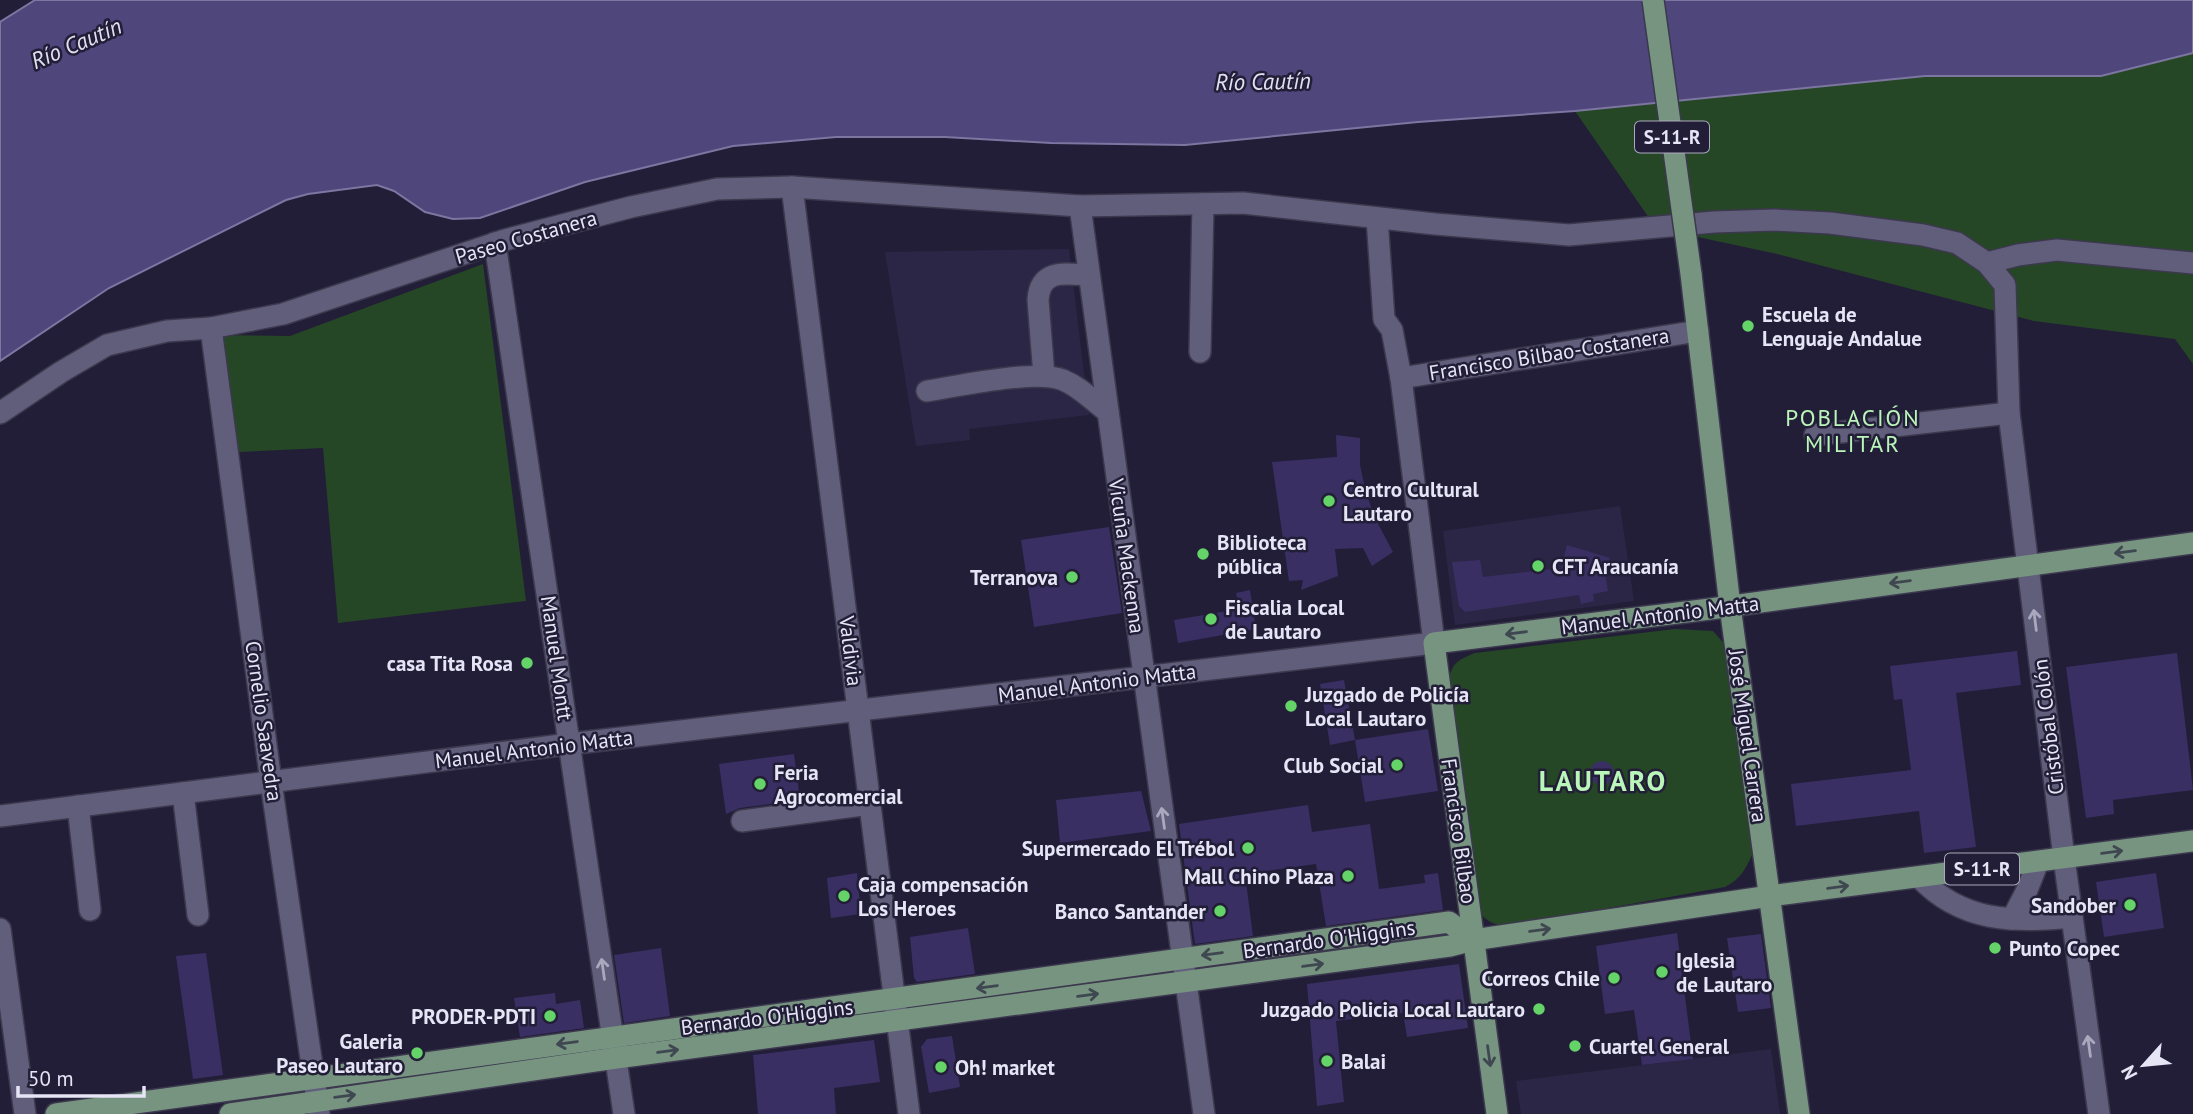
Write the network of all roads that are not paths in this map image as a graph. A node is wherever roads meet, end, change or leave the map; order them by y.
1 (1653, 0) edge
2 (792, 187) junction
3 (1203, 205) junction
4 (1080, 206) junction
5 (1377, 218) junction
6 (495, 243) junction
7 (1987, 263) junction
8 (2193, 263) edge
9 (1089, 275) junction
10 (211, 328) junction
11 (1698, 331) junction
12 (1200, 352) dead end
13 (1044, 376) junction
14 (1401, 378) junction
15 (927, 391) dead end
16 (1108, 412) junction
17 (0, 413) edge
18 (2009, 413) junction
19 (1815, 435) dead end
20 (2193, 543) edge
21 (2029, 564) junction
22 (1730, 606) junction
23 (1434, 643) junction
24 (1144, 678) junction
25 (858, 711) junction
26 (569, 744) junction
27 (271, 782) junction
28 (183, 793) junction
29 (870, 804) junction
30 (78, 806) junction
31 (0, 816) edge
32 (742, 821) dead end
33 (2193, 841) edge
34 (2064, 858) junction
35 (2038, 862) junction
36 (1919, 877) junction
37 (1770, 896) junction
38 (90, 910) dead end
39 (198, 915) dead end
40 (2072, 918) junction
41 (2012, 919) junction
42 (0, 929) edge
43 (1473, 940) junction
44 (1182, 958) junction
45 (1186, 982) junction
46 (5, 1009) edge
47 (896, 1010) junction
48 (615, 1047) junction
49 (11, 1090) edge
50 (317, 1098) edge
51 (25, 1114) edge
52 (55, 1114) edge
53 (230, 1114) edge
54 (624, 1114) edge
55 (909, 1114) edge
56 (1204, 1114) edge
57 (1497, 1114) edge
58 (1799, 1114) edge
59 (2099, 1114) edge

1 - 11 main road, José Miguel Carrera / S-11-R, bridge
2 - 4 street, Paseo Costanera
2 - 6 street, Paseo Costanera
2 - 25 street, Valdivia
3 - 4 street, Paseo Costanera
3 - 5 street, Paseo Costanera
3 - 12 street
4 - 9 street, Vicuña Mackenna
5 - 7 street, Paseo Costanera
5 - 14 street, Francisco Bilbao
6 - 10 street, Paseo Costanera
6 - 26 street, Manuel Montt
7 - 8 street
7 - 18 street, Cristóbal Colón
9 - 13 street
9 - 16 street, Vicuña Mackenna
10 - 17 street, Paseo Costanera
10 - 27 street, Cornelio Saavedra
11 - 14 street, Francisco Bilbao-Costanera
11 - 22 main road, José Miguel Carrera / S-11-R
13 - 15 street
13 - 16 street
14 - 23 street, Francisco Bilbao
16 - 24 street, Vicuña Mackenna
18 - 19 street
18 - 21 street, Cristóbal Colón
20 -> 21 main road, Manuel Antonio Matta
21 -> 22 main road, Manuel Antonio Matta
34 -> 21 street, Cristóbal Colón
22 -> 23 main road, Manuel Antonio Matta
22 - 37 main road, José Miguel Carrera / S-11-R
23 - 24 street, Manuel Antonio Matta
23 - 43 main road, Francisco Bilbao
24 - 25 street, Manuel Antonio Matta
44 -> 24 street, Vicuña Mackenna
25 - 26 street, Manuel Antonio Matta
25 - 29 street, Valdivia
26 - 27 street, Manuel Antonio Matta
48 -> 26 street, Manuel Montt
27 - 28 street, Manuel Antonio Matta
27 - 50 street, Cornelio Saavedra
28 - 30 street, Manuel Antonio Matta
28 - 39 street
29 - 32 street
29 - 47 street, Valdivia
30 - 31 street, Manuel Antonio Matta
30 - 38 street
34 -> 33 main road, Bernardo O'Higgins / S-11-R
34 - 35 main road, Bernardo O'Higgins / S-11-R
34 - 40 street, Cristóbal Colón
35 - 36 main road, Bernardo O'Higgins / S-11-R
35 - 41 street
37 -> 36 main road, Bernardo O'Higgins / S-11-R
36 - 41 street
43 -> 37 main road, Bernardo O'Higgins
37 - 58 main road, José Miguel Carrera
40 - 41 street
59 -> 40 street, Cristóbal Colón
42 - 46 street
43 -> 44 main road, Bernardo O'Higgins
45 -> 43 main road, Bernardo O'Higgins
43 -> 57 main road, Francisco Bilbao
44 - 45 street, Vicuña Mackenna
44 -> 47 main road, Bernardo O'Higgins
47 -> 45 main road, Bernardo O'Higgins
45 - 56 street, Vicuña Mackenna
46 - 49 street
47 - 48 main road, Bernardo O'Higgins
47 - 55 street, Valdivia
48 - 50 main road, Bernardo O'Higgins
48 - 54 street, Manuel Montt
49 - 51 street
50 - 52 main road, Bernardo O'Higgins
50 - 53 main road, Bernardo O'Higgins

